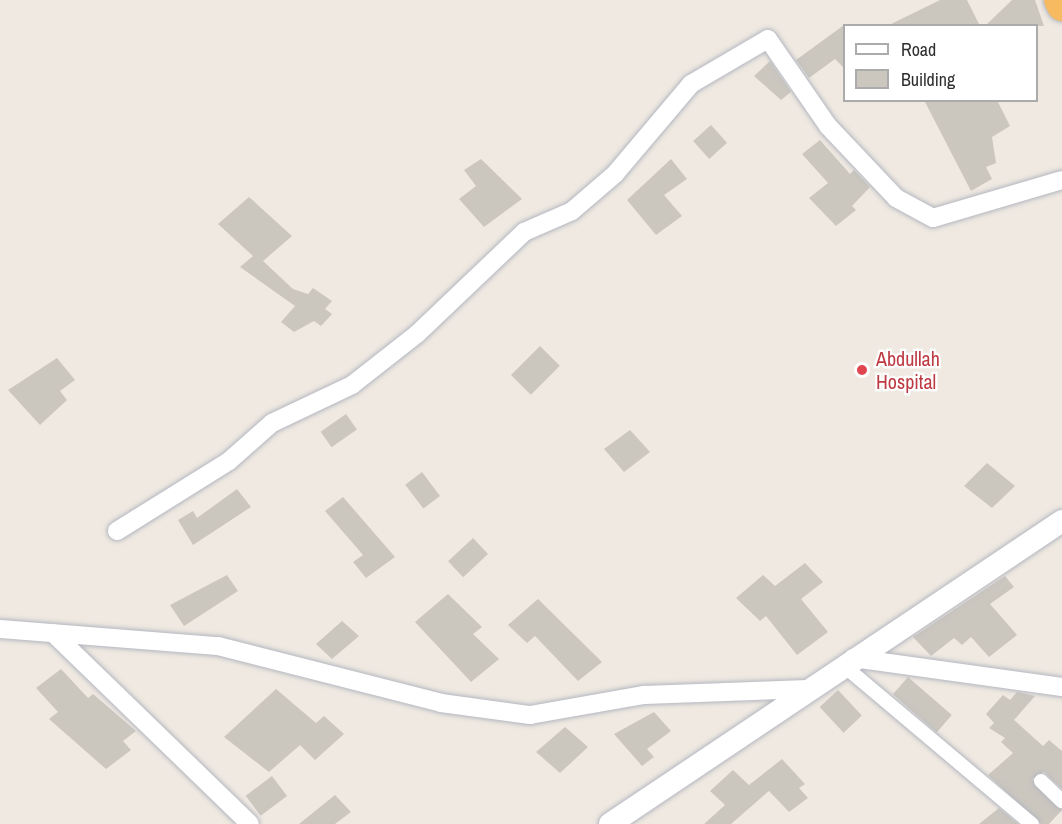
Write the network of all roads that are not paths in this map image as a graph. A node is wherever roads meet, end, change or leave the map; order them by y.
1 (1059, 0) edge
2 (1062, 6) edge
3 (1062, 180) edge
4 (1062, 521) edge
5 (117, 531) dead end
6 (0, 629) edge
7 (53, 633) junction
8 (848, 662) junction
9 (1062, 687) edge
10 (808, 689) junction
11 (1041, 781) dead end
12 (1062, 801) edge
13 (250, 824) edge
14 (610, 824) edge
15 (1032, 824) edge

1 - 2 highway
3 - 5 street
4 - 8 street
6 - 7 street
7 - 10 street
7 - 13 street
8 - 9 street
8 - 10 street
8 - 15 street
10 - 14 street
11 - 12 street

